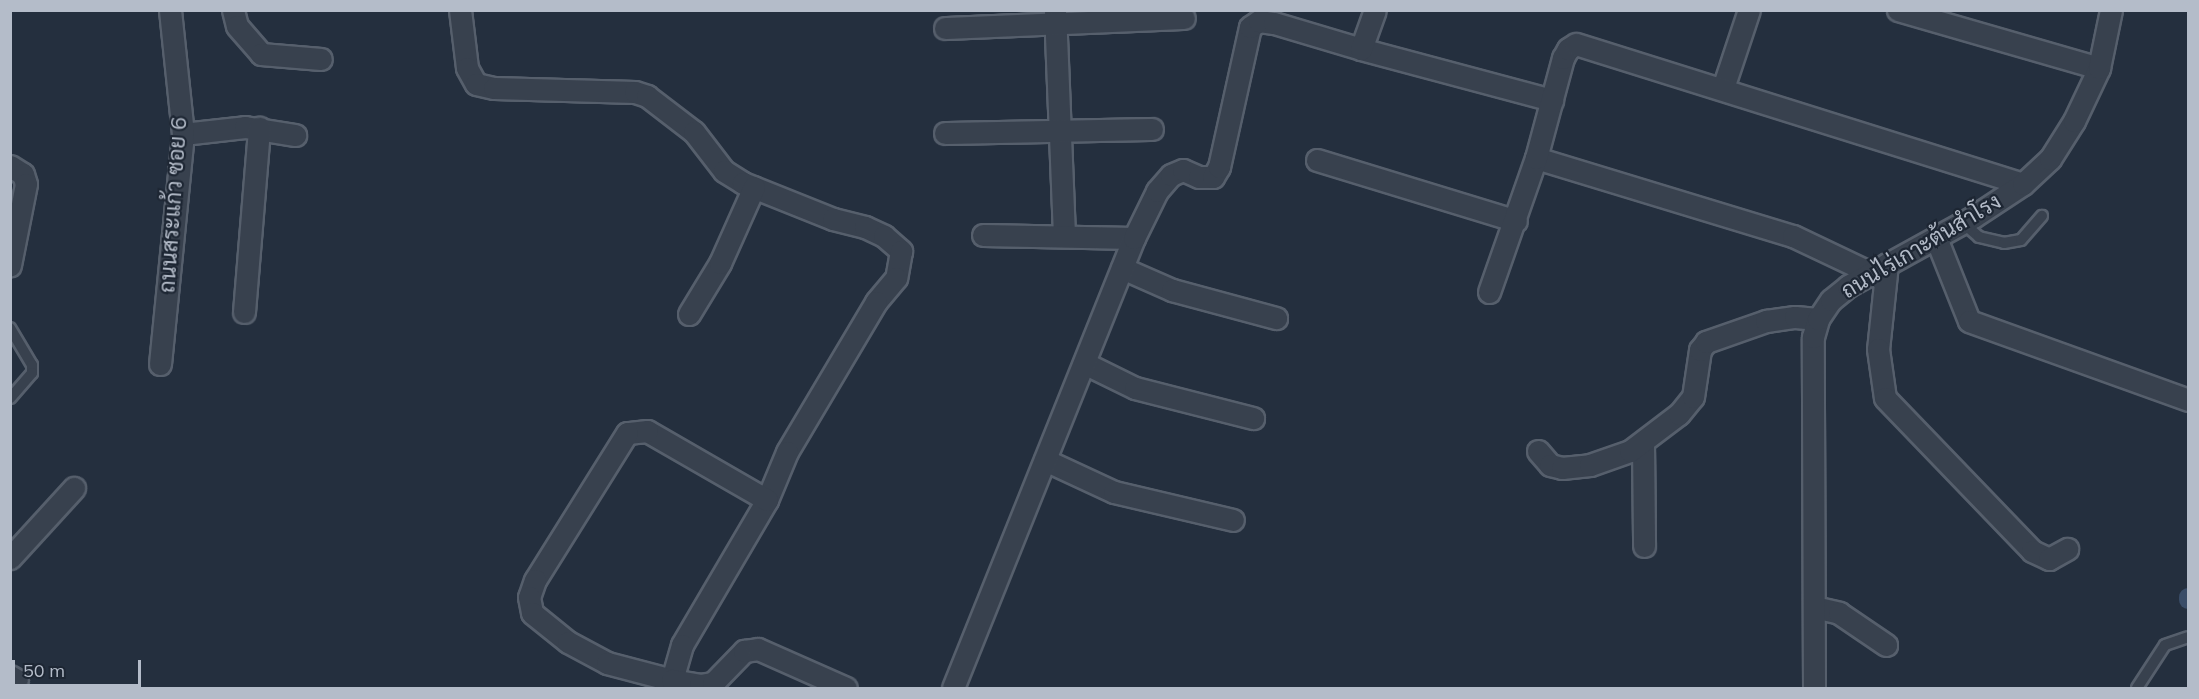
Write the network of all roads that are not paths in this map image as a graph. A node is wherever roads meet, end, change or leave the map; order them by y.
1 (170, 10) edge
2 (232, 10) edge
3 (460, 10) edge
4 (1375, 10) edge
5 (1749, 10) edge
6 (1898, 10) edge
7 (2111, 10) edge
8 (1055, 17) edge
9 (1184, 18) dead end
10 (945, 28) dead end
11 (1361, 49) junction
12 (321, 59) dead end
13 (2099, 68) junction
14 (1723, 88) junction
15 (1552, 100) junction
16 (259, 128) junction
17 (1152, 129) dead end
18 (1060, 132) junction
19 (945, 133) dead end
20 (183, 134) junction
21 (295, 135) dead end
22 (1536, 158) junction
23 (1317, 160) dead end
24 (10, 166) edge
25 (2023, 184) junction
26 (754, 187) junction
27 (2042, 216) dead end
28 (1516, 221) junction
29 (1963, 223) junction
30 (1064, 234) junction
31 (983, 235) dead end
32 (1134, 238) junction
33 (1936, 238) junction
34 (10, 265) edge
35 (1122, 268) junction
36 (1879, 268) junction
37 (1490, 292) dead end
38 (244, 312) dead end
39 (689, 314) dead end
40 (1276, 318) dead end
41 (1818, 319) junction
42 (10, 328) edge
43 (1083, 363) junction
44 (160, 364) dead end
45 (10, 398) edge
46 (2188, 400) edge
47 (1253, 418) dead end
48 (1643, 443) junction
49 (1538, 451) dead end
50 (1045, 460) junction
51 (74, 488) dead end
52 (767, 500) junction
53 (1233, 520) dead end
54 (1644, 546) dead end
55 (2067, 549) dead end
56 (10, 558) edge
57 (1814, 607) junction
58 (2188, 637) edge
59 (1886, 645) dead end
60 (672, 680) junction
61 (846, 688) edge
62 (953, 688) edge
63 (1814, 688) edge
64 (2137, 688) edge

1 - 20 street, ถนนสระแก้ว ซอย 6
2 - 12 street
3 - 26 street
4 - 11 street
5 - 14 street
6 - 13 street
7 - 13 street, ถนนไร่เกาะต้นสำโรง
8 - 9 street
8 - 10 street
8 - 18 street
11 - 15 street
11 - 32 street
13 - 25 street, ถนนไร่เกาะต้นสำโรง
14 - 15 street
14 - 25 street
15 - 22 street
16 - 20 street
16 - 21 street
16 - 38 street
17 - 18 street
18 - 19 street
18 - 30 street
20 - 44 street, ถนนสระแก้ว ซอย 6
22 - 28 street
22 - 36 street
23 - 28 street
24 - 34 street
25 - 29 street, ถนนไร่เกาะต้นสำโรง
26 - 39 street
26 - 52 street
27 - 29 lane
28 - 37 street
29 - 33 street, ถนนไร่เกาะต้นสำโรง
30 - 31 street
30 - 32 street
32 - 35 street
33 - 36 street, ถนนไร่เกาะต้นสำโรง
33 - 46 street
35 - 40 street
35 - 43 street
36 - 41 street, ถนนไร่เกาะต้นสำโรง
36 - 55 street
41 - 48 street
41 - 57 street, ถนนไร่เกาะต้นสำโรง
42 - 45 lane
43 - 47 street
43 - 50 street
48 - 49 street
48 - 54 street
50 - 53 street
50 - 62 street
51 - 56 street
52 - 60 street
52 - 60 street
57 - 59 street
57 - 63 street, ถนนไร่เกาะต้นสำโรง
58 - 64 lane
60 - 61 street

